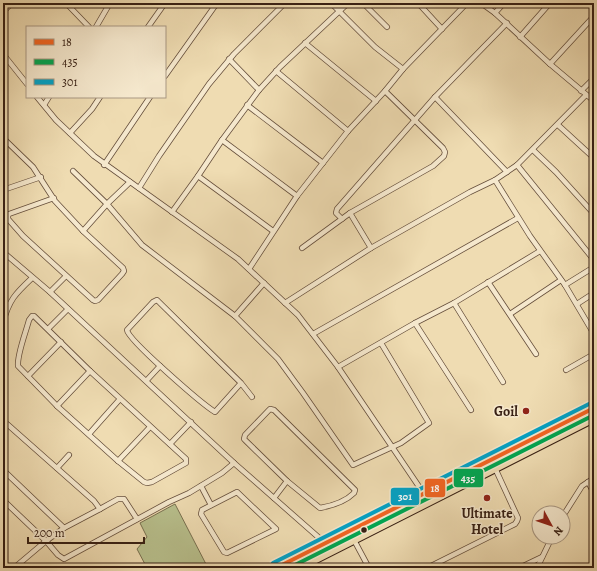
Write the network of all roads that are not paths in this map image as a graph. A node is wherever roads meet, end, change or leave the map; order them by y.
1 (12, 3) edge
2 (66, 3) edge
3 (110, 3) edge
4 (165, 3) edge
5 (217, 3) edge
6 (285, 3) edge
7 (331, 3) edge
8 (348, 3) edge
9 (363, 3) edge
10 (418, 3) edge
11 (467, 3) edge
12 (482, 3) edge
13 (504, 3) edge
14 (550, 3) edge
15 (3, 12) edge
16 (339, 12) junction
17 (495, 13) junction
18 (594, 16) edge
19 (507, 23) junction
20 (88, 26) edge
21 (97, 26) edge
22 (149, 26) edge
23 (387, 27) dead end
24 (442, 29) junction
25 (520, 37) junction
26 (305, 43) junction
27 (3, 54) edge
28 (229, 59) junction
29 (550, 64) junction
30 (403, 69) junction
31 (276, 71) junction
32 (166, 75) edge
33 (594, 78) edge
34 (26, 83) edge
35 (259, 90) junction
36 (385, 91) junction
37 (581, 91) junction
38 (586, 95) junction
39 (38, 98) edge
40 (48, 98) edge
41 (99, 98) edge
42 (149, 98) edge
43 (436, 98) junction
44 (376, 101) junction
45 (594, 101) edge
46 (44, 105) junction
47 (247, 105) junction
48 (415, 120) junction
49 (558, 125) junction
50 (348, 131) junction
51 (70, 133) junction
52 (3, 138) edge
53 (222, 140) junction
54 (533, 150) junction
55 (594, 158) edge
56 (323, 163) junction
57 (104, 165) junction
58 (517, 166) junction
59 (73, 171) dead end
60 (507, 172) junction
61 (198, 176) junction
62 (41, 177) junction
63 (495, 180) junction
64 (130, 182) junction
65 (139, 188) junction
66 (3, 190) edge
67 (297, 196) junction
68 (54, 198) junction
69 (107, 204) junction
70 (172, 212) junction
71 (350, 213) junction
72 (594, 214) edge
73 (518, 218) junction
74 (342, 219) junction
75 (83, 231) junction
76 (273, 231) junction
77 (302, 248) dead end
78 (371, 248) junction
79 (540, 251) junction
80 (3, 252) edge
81 (594, 260) edge
82 (594, 267) edge
83 (249, 269) junction
84 (66, 276) junction
85 (32, 278) junction
86 (561, 280) junction
87 (488, 282) junction
88 (264, 283) junction
89 (565, 285) junction
90 (50, 292) junction
91 (594, 293) edge
92 (285, 303) junction
93 (454, 304) junction
94 (577, 304) junction
95 (68, 309) junction
96 (510, 314) junction
97 (235, 316) junction
98 (3, 323) edge
99 (416, 323) junction
100 (48, 329) junction
101 (313, 334) junction
102 (594, 334) edge
103 (60, 342) junction
104 (381, 343) junction
105 (536, 354) dead end
106 (594, 354) edge
107 (160, 366) junction
108 (338, 367) junction
109 (566, 370) dead end
110 (90, 371) junction
111 (28, 376) junction
112 (147, 380) junction
113 (504, 382) dead end
114 (240, 383) junction
115 (252, 397) dead end
116 (120, 399) junction
117 (58, 406) junction
118 (592, 409) edge
119 (471, 410) dead end
120 (594, 418) edge
121 (191, 422) junction
122 (3, 426) edge
123 (150, 427) junction
124 (89, 434) junction
125 (170, 444) junction
126 (392, 446) junction
127 (69, 456) dead end
128 (490, 460) junction
129 (118, 461) junction
130 (234, 463) junction
131 (57, 468) junction
132 (495, 468) junction
133 (3, 470) edge
134 (486, 473) junction
135 (594, 478) edge
136 (287, 481) junction
137 (588, 482) junction
138 (201, 486) junction
139 (594, 493) edge
140 (424, 494) junction
141 (274, 498) junction
142 (3, 500) edge
143 (211, 505) junction
144 (570, 505) edge
145 (100, 509) junction
146 (137, 519) junction
147 (64, 528) junction
148 (354, 540) junction
149 (46, 541) junction
150 (325, 543) junction
151 (548, 545) edge
152 (542, 557) junction
153 (302, 567) edge
154 (14, 568) edge
155 (276, 568) edge
156 (369, 568) edge
157 (427, 568) edge
158 (519, 568) edge
159 (537, 568) edge

1 - 15 street
2 - 20 street
3 - 21 street
4 - 22 street
5 - 32 street
6 - 28 street
7 - 16 street
8 - 16 street
9 - 23 street
10 - 24 street
11 - 24 street
12 - 17 street
13 - 17 street
14 - 25 street
16 - 26 street
16 - 30 street
17 - 19 street
18 - 29 street
19 - 25 street
19 - 43 street
24 - 30 street
25 - 29 street
26 - 31 street
26 - 44 street
27 - 34 street
28 - 35 street
28 - 65 street
29 - 37 street
30 - 36 street
31 - 35 street
31 - 50 street
33 - 37 street
35 - 47 street
36 - 44 street
36 - 48 street
37 - 38 street
38 - 45 street
38 - 49 street
39 - 46 street
40 - 46 street
41 - 51 street
42 - 57 street
43 - 48 street
43 - 60 street
44 - 50 street
46 - 51 street
47 - 53 street
47 - 56 street
48 - 71 street
48 - 74 street
49 - 54 street
49 - 55 street
50 - 56 street
51 - 57 street
52 - 62 street
53 - 61 street
53 - 67 street
54 - 58 street
54 - 72 street
56 - 67 street
57 - 64 street
58 - 60 street
58 - 81 street
59 - 69 street
60 - 63 street
61 - 70 street
61 - 76 street
62 - 66 street
62 - 68 street
63 - 73 street
63 - 78 street
64 - 65 street
64 - 69 street
65 - 70 street
67 - 76 street
68 - 75 street
68 - 84 street
69 - 75 street
69 - 97 street
70 - 83 street
71 - 74 street
71 - 78 street
73 - 79 street
73 - 101 street
74 - 77 street
75 - 84 street
76 - 83 street
78 - 92 street
79 - 86 street
79 - 87 street
80 - 85 street
82 - 89 street
83 - 88 street
84 - 90 street
85 - 90 street
85 - 98 street
86 - 89 street
86 - 96 street
87 - 93 street
87 - 96 street
88 - 92 street
88 - 97 street
89 - 94 street
90 - 95 street
91 - 94 street
92 - 101 street
93 - 99 street
93 - 113 street
94 - 102 street
95 - 100 street
95 - 112 street
96 - 105 street
97 - 126 street
99 - 104 street
99 - 119 street
100 - 103 street
100 - 111 street
101 - 108 street
103 - 110 street
103 - 111 street
104 - 108 street
104 - 126 street
106 - 109 street
107 - 112 street
107 - 114 street
107 - 114 street
108 - 126 street
110 - 116 street
110 - 117 street
111 - 117 street
112 - 121 street
114 - 115 street
116 - 123 street
116 - 124 street
117 - 124 street
118 - 120 highway
118 - 128 highway
120 - 132 highway
121 - 125 street
121 - 130 street
122 - 131 street
123 - 125 street
123 - 129 street
124 - 129 street
125 - 129 street
126 - 140 street
127 - 131 street
128 - 134 highway
128 - 140 highway
130 - 138 street
130 - 141 street
131 - 145 street
132 - 134 highway
132 - 157 street
133 - 147 street
134 - 148 highway
135 - 137 street
136 - 136 street
136 - 141 street
137 - 139 street
137 - 144 street
138 - 143 street
138 - 146 street
140 - 150 highway
141 - 150 street
142 - 149 street
143 - 143 street
145 - 146 street
145 - 147 street
146 - 149 street
147 - 149 street
148 - 153 highway
148 - 156 street
149 - 154 street
150 - 155 highway
151 - 152 street
152 - 158 street
152 - 159 street

